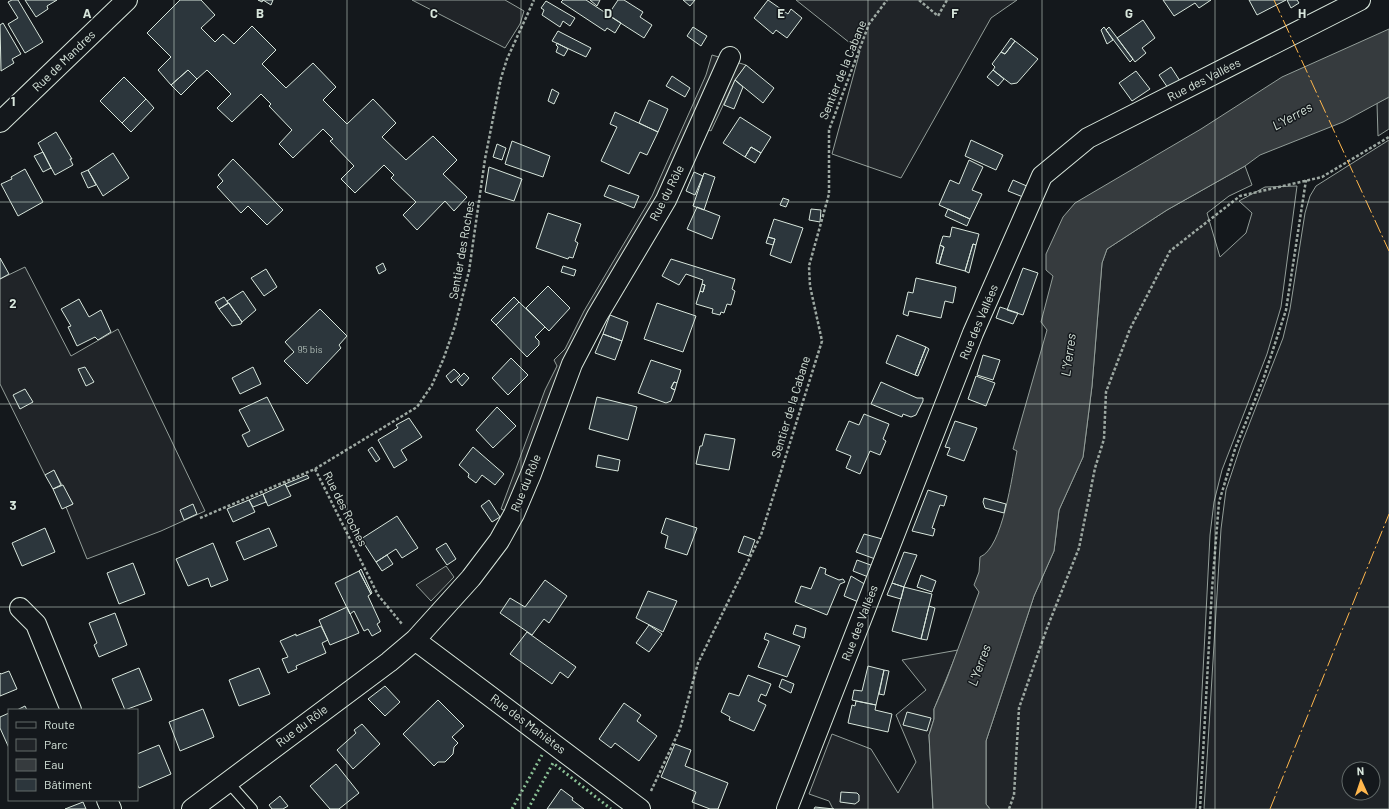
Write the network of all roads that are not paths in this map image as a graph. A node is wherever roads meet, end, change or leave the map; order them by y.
1 (127, 0) edge
2 (1360, 0) edge
3 (730, 57) dead end
4 (0, 122) edge
5 (20, 608) dead end
6 (415, 640) junction
7 (71, 709) edge
8 (228, 782) junction
9 (645, 801) edge
10 (192, 809) edge
11 (252, 809) edge
12 (787, 809) edge

1 - 4 street, Rue de Mandres
2 - 12 street, Rue des Vallées
3 - 6 street, Rue du Rôle
5 - 7 street
6 - 8 street, Rue du Rôle
6 - 9 street, Rue des Mahiètes
8 - 10 street, Rue du Rôle
8 - 11 lane

